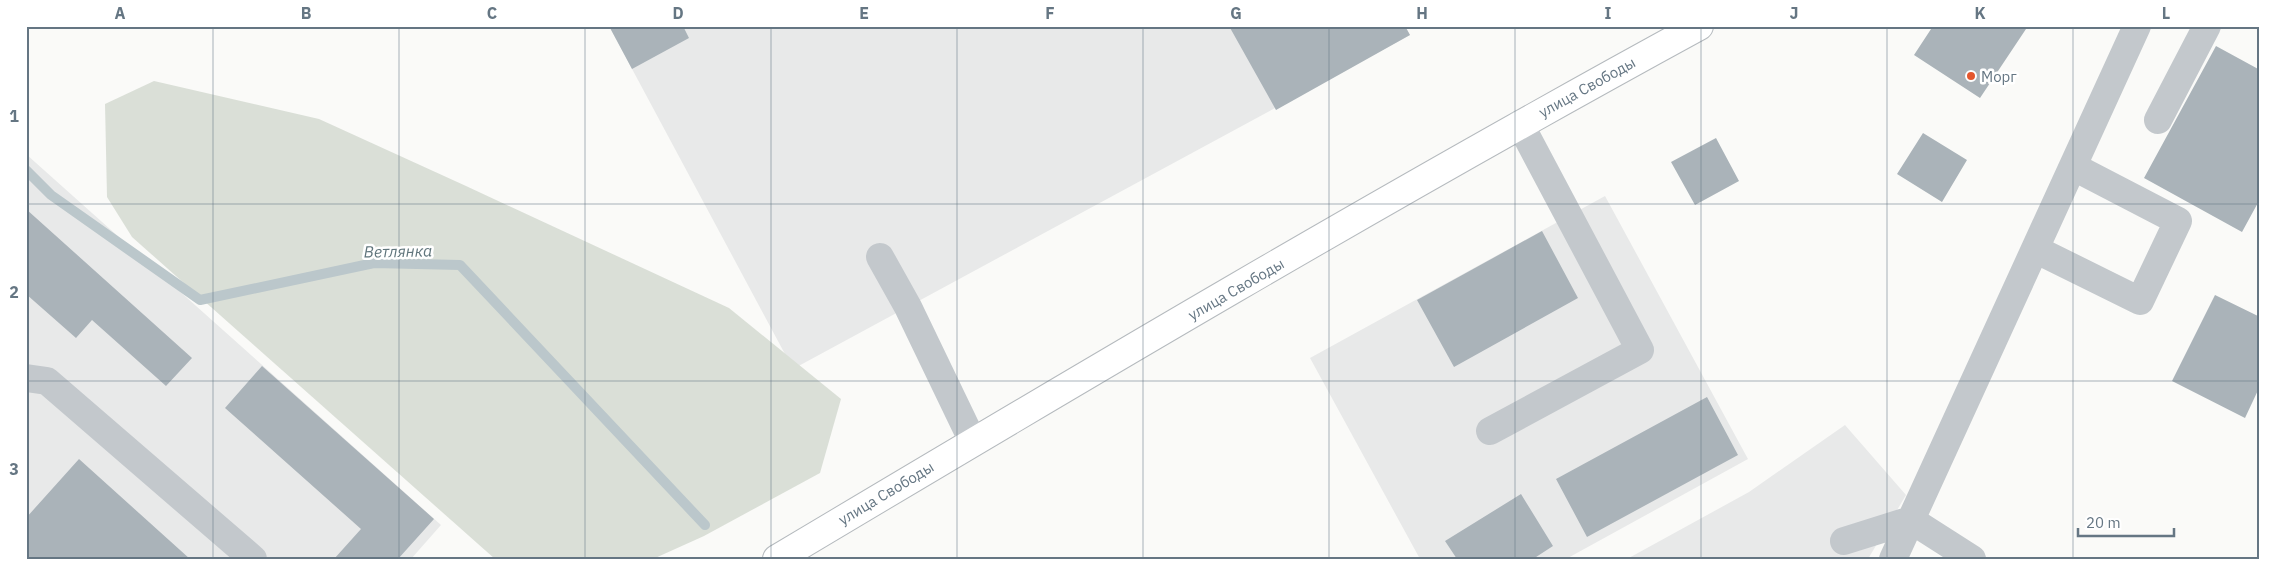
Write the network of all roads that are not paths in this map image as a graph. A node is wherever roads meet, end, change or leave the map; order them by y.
1 (1699, 26) edge
2 (2137, 26) edge
3 (2207, 26) edge
4 (2158, 120) dead end
5 (1520, 124) junction
6 (2074, 167) junction
7 (2035, 249) junction
8 (880, 257) dead end
9 (26, 378) edge
10 (1490, 431) dead end
11 (973, 442) junction
12 (1911, 520) junction
13 (1844, 542) dead end
14 (253, 559) edge
15 (777, 559) edge
16 (1893, 559) edge
17 (1972, 559) edge

1 - 5 main road, улица Свободы
2 - 6 lane
3 - 4 lane
5 - 10 lane
5 - 11 main road, улица Свободы
6 - 7 lane
6 - 7 lane
7 - 12 lane
8 - 11 lane
9 - 14 lane
11 - 15 main road, улица Свободы
12 - 13 lane
12 - 16 lane
12 - 17 lane

